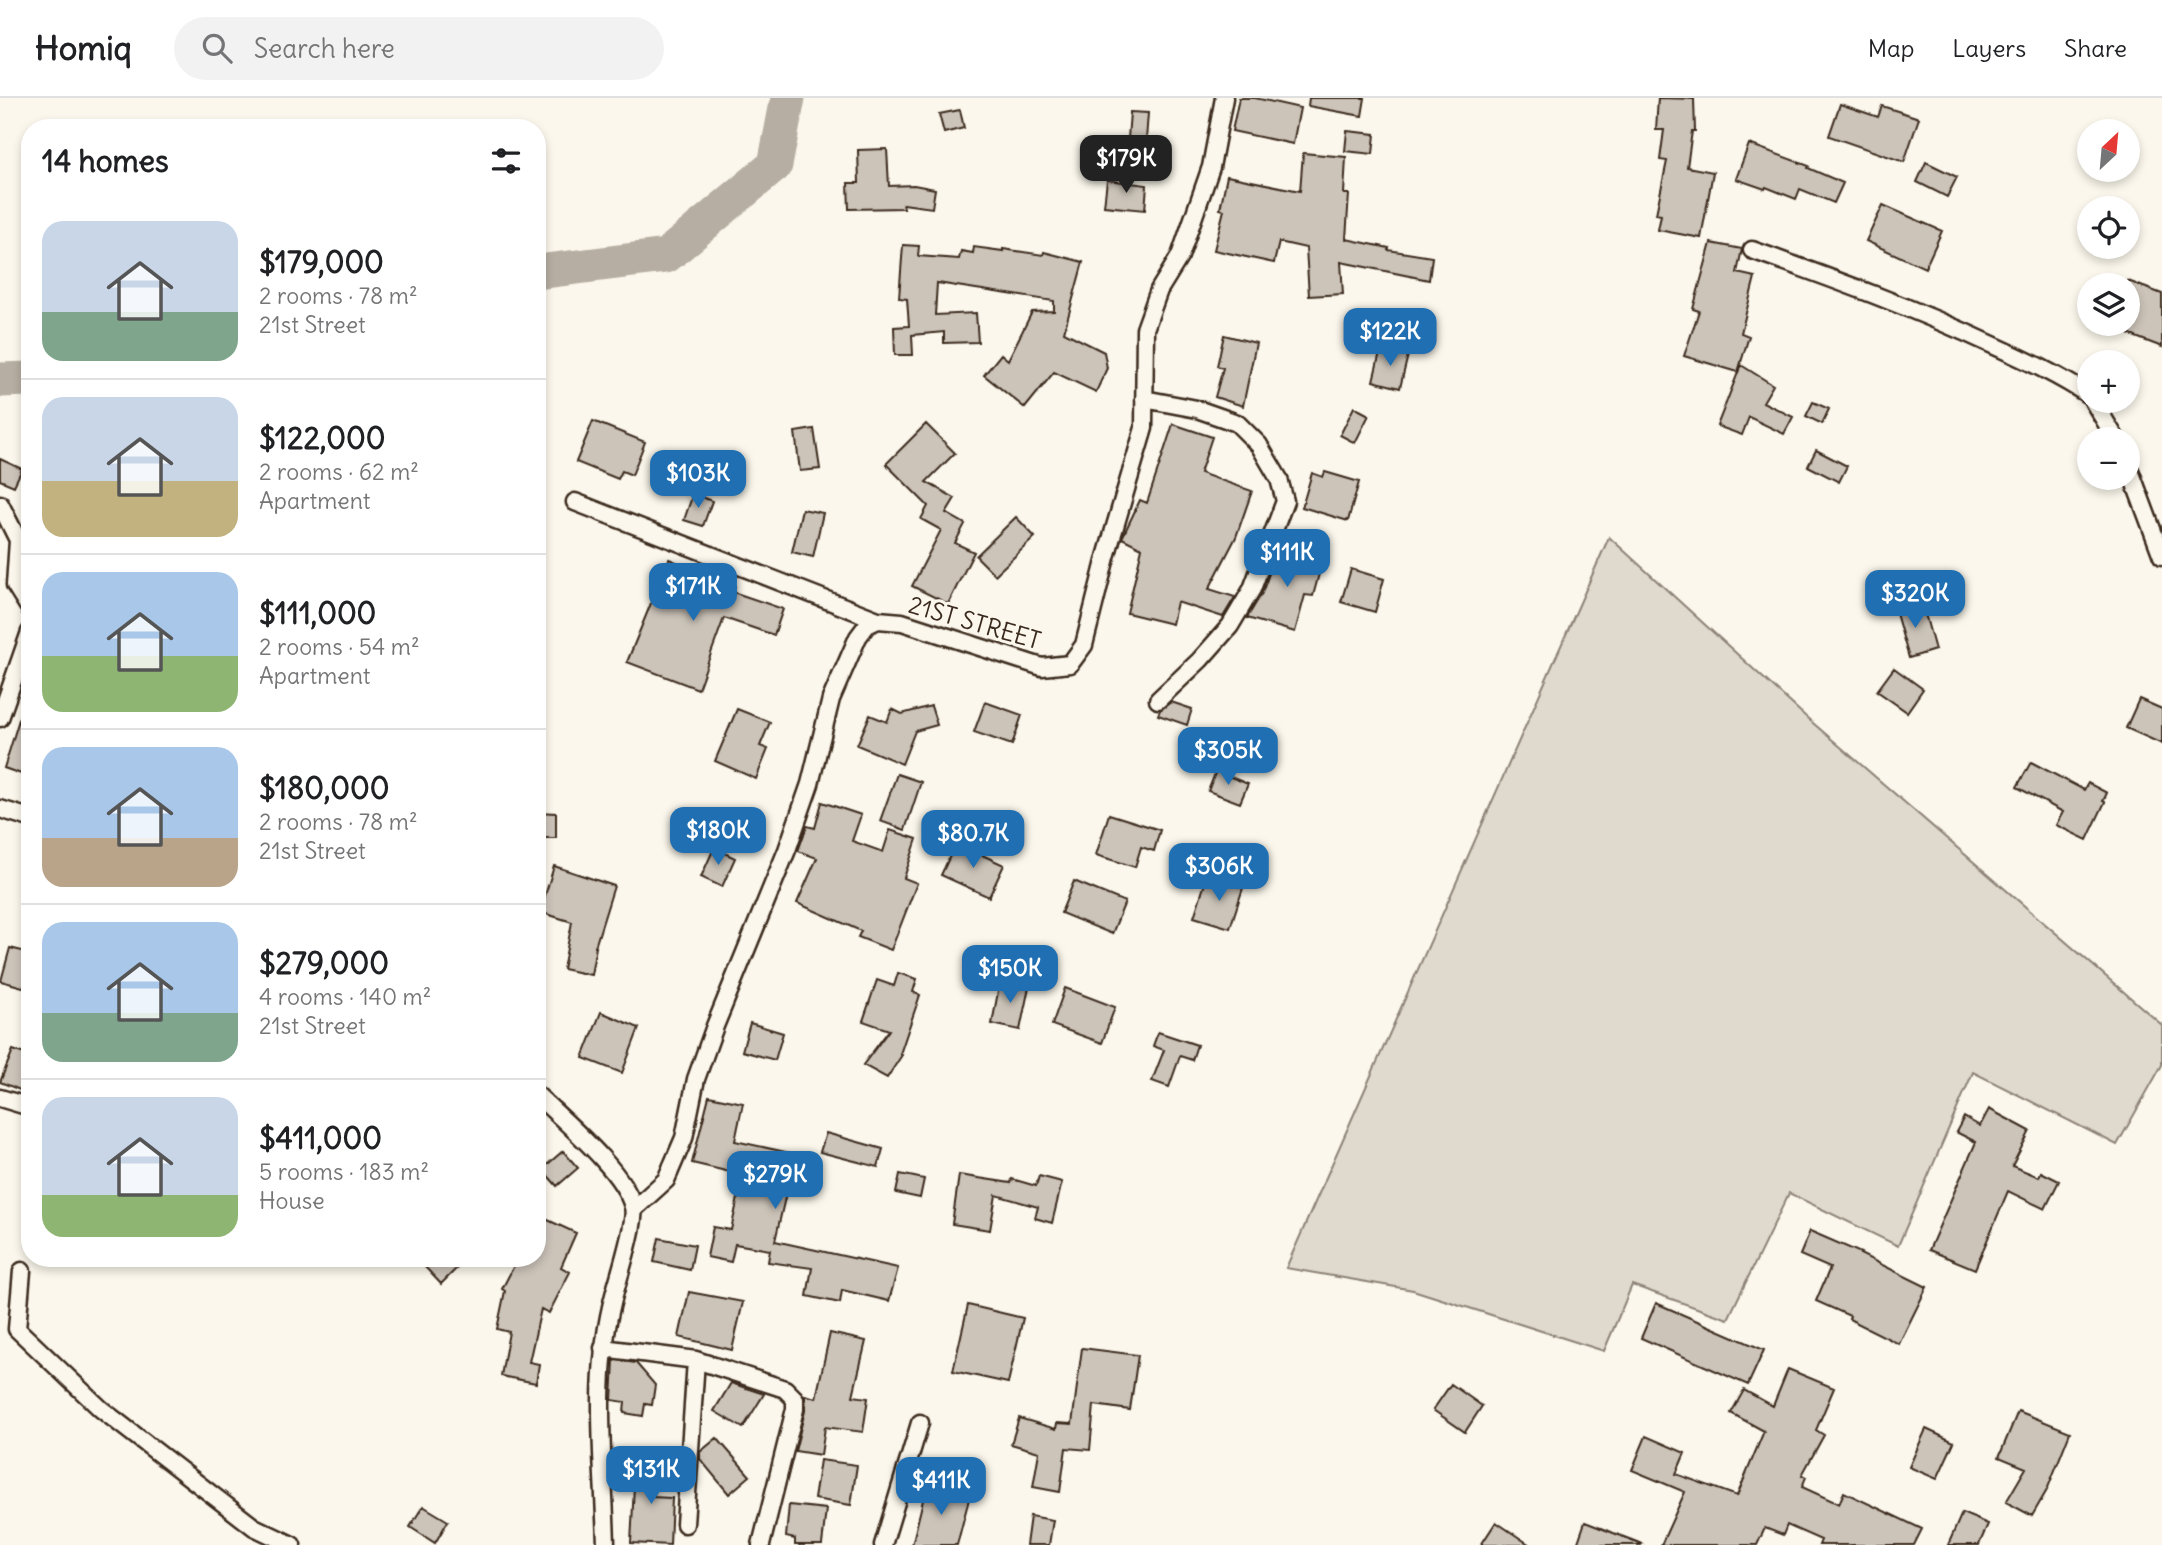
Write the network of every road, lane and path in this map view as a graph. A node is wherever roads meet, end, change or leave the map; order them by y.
1 (1224, 98) edge
2 (1752, 250) dead end
3 (2077, 387) edge
4 (1144, 399) junction
5 (2137, 490) edge
6 (575, 502) dead end
7 (0, 503) edge
8 (2162, 556) edge
9 (21, 595) edge
10 (878, 620) junction
11 (21, 658) edge
12 (1158, 700) dead end
13 (0, 718) edge
14 (0, 809) edge
15 (21, 815) edge
16 (0, 1098) edge
17 (21, 1104) edge
18 (546, 1104) edge
19 (634, 1209) junction
20 (22, 1271) dead end
21 (603, 1348) junction
22 (696, 1360) junction
23 (920, 1423) dead end
24 (685, 1524) dead end
25 (292, 1545) edge
26 (606, 1545) edge
27 (761, 1545) edge
28 (883, 1545) edge

1 - 4 street, 21ST STREET
2 - 3 street
4 - 10 street, 21ST STREET
4 - 12 street
5 - 8 street
6 - 10 street
7 - 9 street
10 - 19 street, 21ST STREET
11 - 13 street
14 - 15 street
16 - 17 street
18 - 19 street
19 - 21 street
20 - 25 street
21 - 22 street
21 - 26 street
22 - 24 street
22 - 27 street
23 - 28 street

